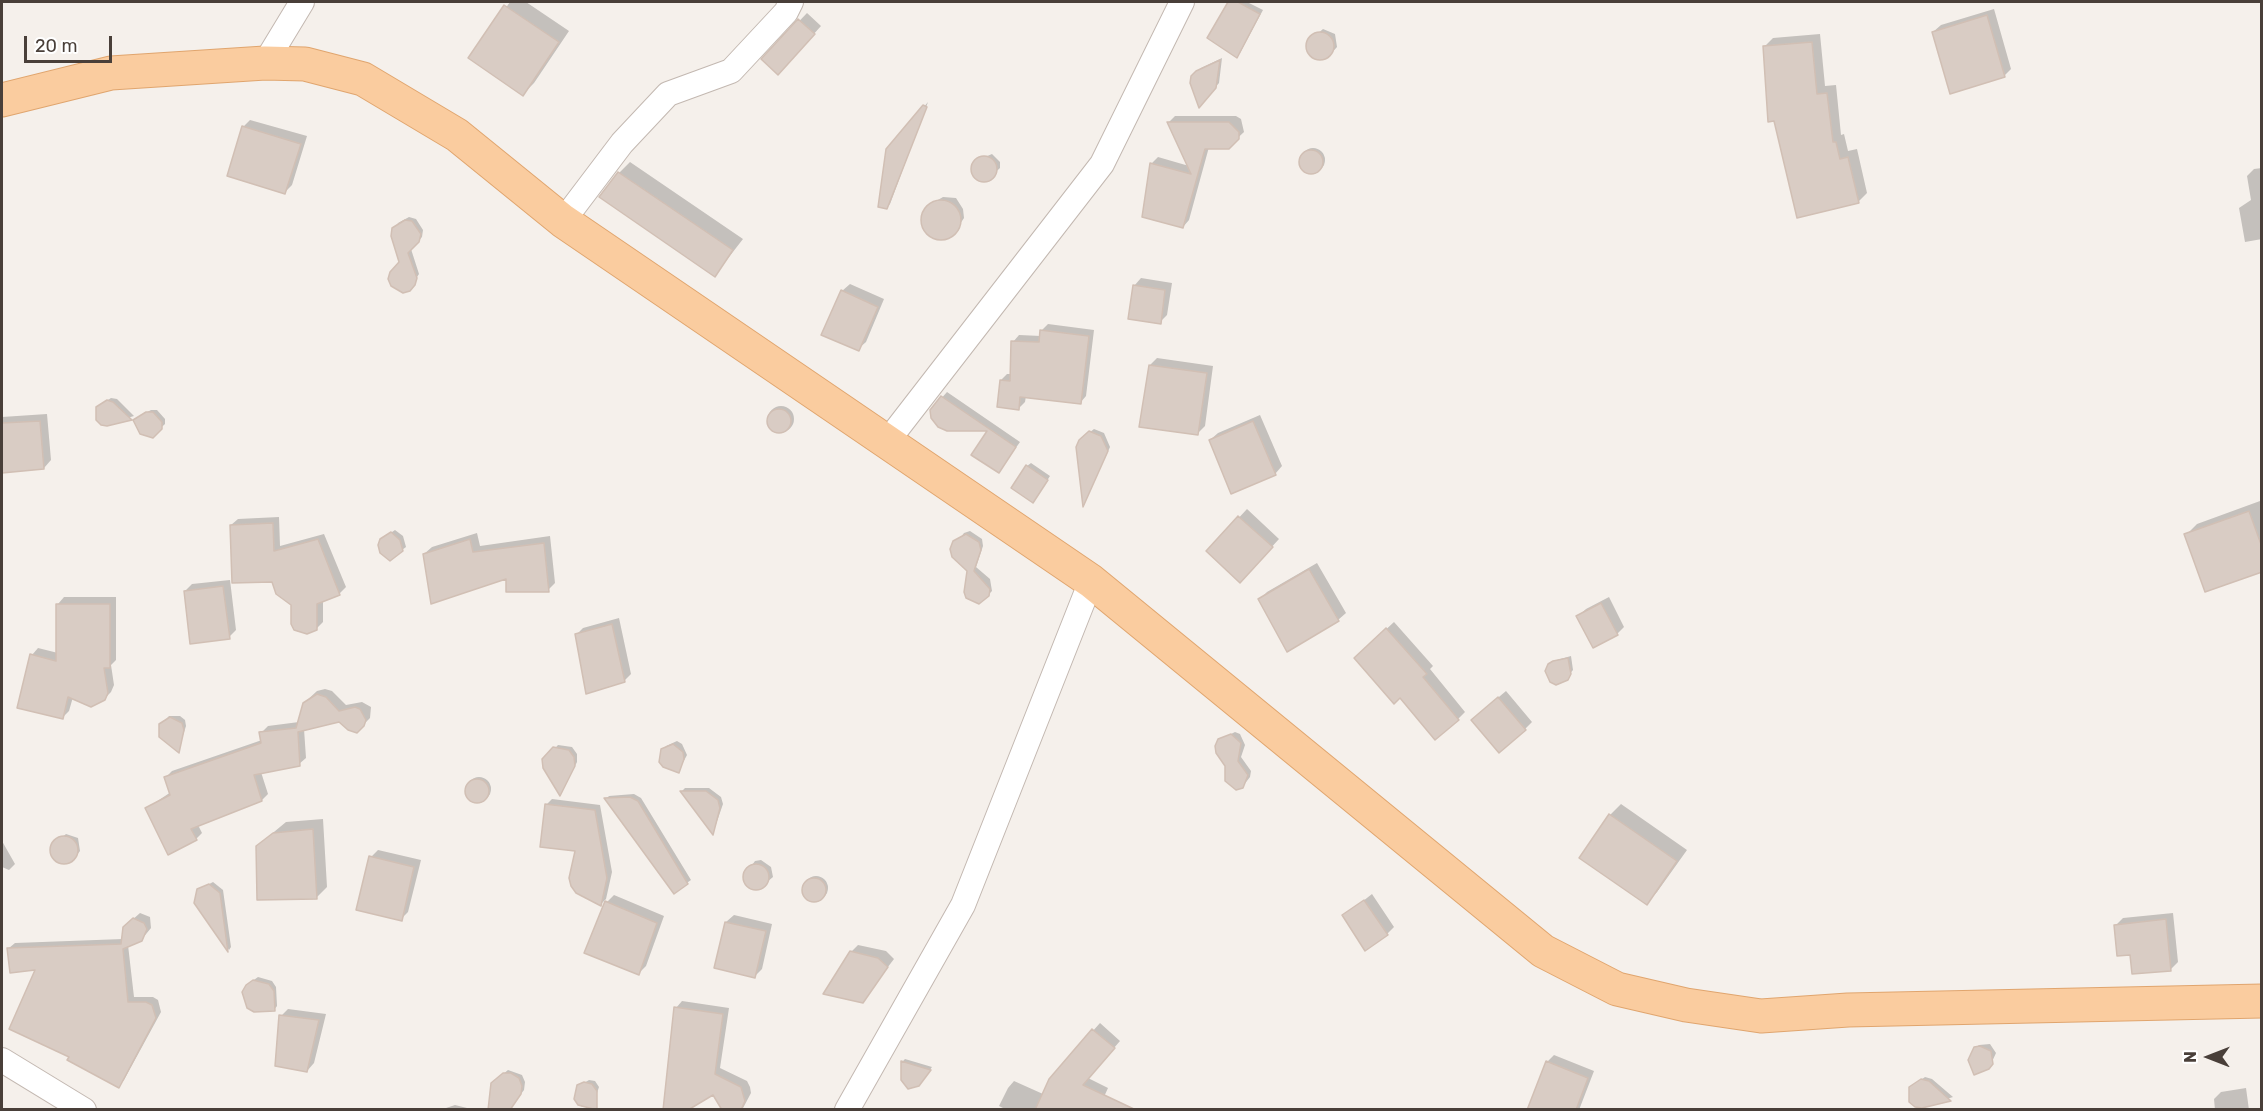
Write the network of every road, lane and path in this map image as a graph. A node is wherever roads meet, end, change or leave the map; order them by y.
1 (302, 2) edge
2 (790, 2) edge
3 (1182, 2) edge
4 (265, 63) junction
5 (2, 100) edge
6 (563, 220) junction
7 (886, 443) junction
8 (1091, 581) junction
9 (2262, 1000) edge
10 (2, 1060) edge
11 (84, 1110) edge
12 (847, 1110) edge

1 - 4 street
2 - 6 street
3 - 7 street
4 - 5 main road
4 - 6 main road
6 - 7 main road
7 - 8 main road
8 - 9 main road
8 - 12 street
10 - 11 street

